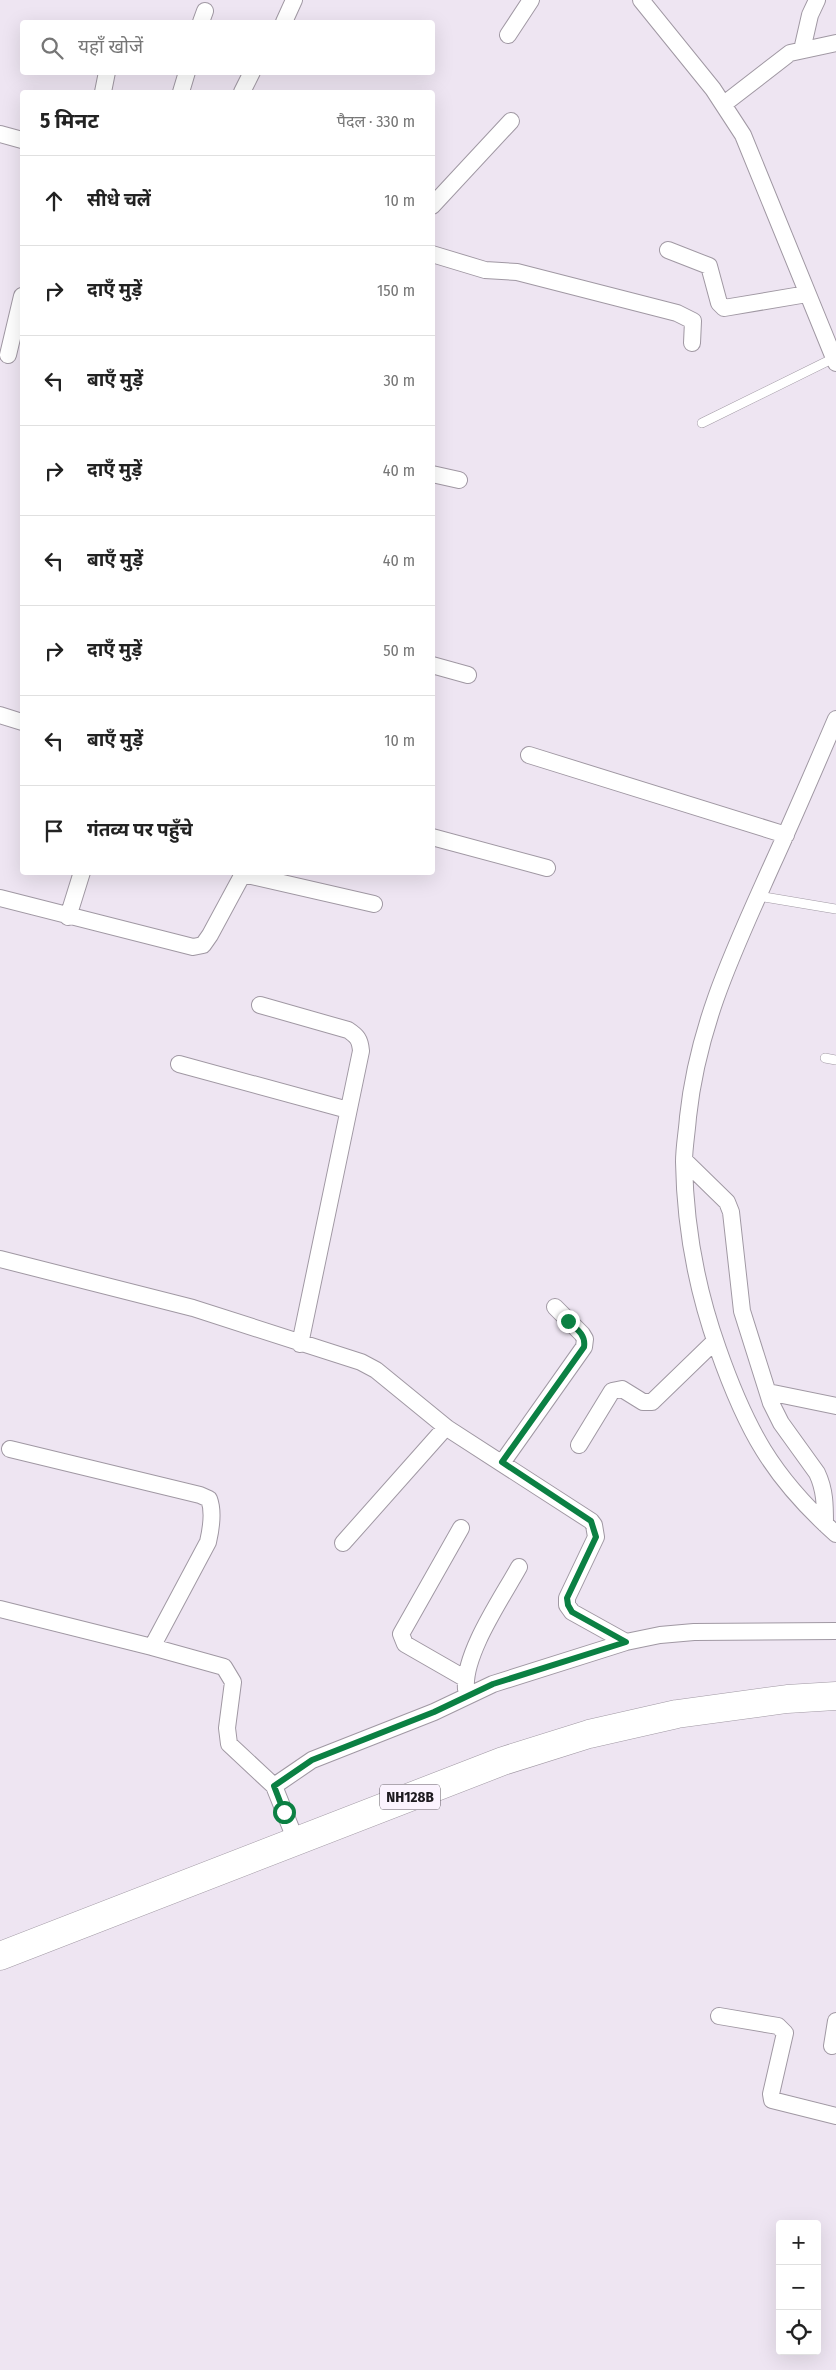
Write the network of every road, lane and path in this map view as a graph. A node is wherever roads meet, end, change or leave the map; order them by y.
1 (294, 0) edge
2 (530, 0) edge
3 (641, 0) edge
4 (817, 0) edge
5 (285, 20) edge
6 (508, 35) dead end
7 (836, 43) edge
8 (802, 50) junction
9 (106, 75) edge
10 (186, 75) edge
11 (250, 75) edge
12 (103, 90) edge
13 (182, 90) edge
14 (243, 90) edge
15 (724, 104) junction
16 (511, 121) dead end
17 (0, 134) edge
18 (20, 139) edge
19 (435, 203) edge
20 (668, 250) dead end
21 (435, 255) edge
22 (807, 294) junction
23 (20, 304) edge
24 (692, 343) dead end
25 (8, 355) dead end
26 (835, 360) edge
27 (702, 423) dead end
28 (435, 475) edge
29 (459, 480) dead end
30 (435, 666) edge
31 (468, 675) dead end
32 (0, 715) edge
33 (836, 718) edge
34 (20, 721) edge
35 (529, 756) dead end
36 (786, 835) junction
37 (435, 838) edge
38 (547, 868) dead end
39 (81, 875) edge
40 (242, 875) edge
41 (251, 875) edge
42 (758, 896) junction
43 (0, 898) edge
44 (374, 904) dead end
45 (836, 909) edge
46 (68, 917) junction
47 (260, 1005) dead end
48 (825, 1058) dead end
49 (836, 1060) edge
50 (179, 1064) dead end
51 (348, 1110) junction
52 (684, 1160) junction
53 (0, 1260) edge
54 (555, 1307) dead end
55 (715, 1341) junction
56 (300, 1344) junction
57 (768, 1392) junction
58 (836, 1406) edge
59 (446, 1427) junction
60 (579, 1445) dead end
61 (10, 1449) dead end
62 (502, 1462) junction
63 (460, 1528) dead end
64 (831, 1529) edge
65 (343, 1543) dead end
66 (519, 1567) dead end
67 (0, 1609) edge
68 (836, 1631) edge
69 (626, 1642) junction
70 (152, 1648) junction
71 (466, 1679) junction
72 (467, 1696) junction
73 (836, 1696) edge
74 (274, 1786) junction
75 (296, 1841) junction
76 (0, 1956) edge
77 (719, 2016) dead end
78 (836, 2021) edge
79 (832, 2046) dead end
80 (836, 2116) edge

1 - 5 street
2 - 6 street
3 - 15 street
4 - 8 street
7 - 8 street
8 - 15 street
9 - 12 street
10 - 13 street
11 - 14 street
15 - 22 street
16 - 19 street
17 - 18 street
20 - 22 street
21 - 24 street
22 - 26 street
23 - 25 street
26 - 27 lane
28 - 29 street
30 - 31 street
32 - 34 street
33 - 36 street
35 - 36 street
36 - 42 street
37 - 38 street
39 - 46 street
40 - 46 street
41 - 44 street
42 - 45 lane
42 - 52 street
43 - 46 street
47 - 51 street
48 - 49 lane
50 - 51 street
51 - 56 street
52 - 55 street
52 - 57 street
53 - 56 street
54 - 62 street
55 - 60 street
55 - 64 street
56 - 59 street
57 - 58 street
57 - 64 street
59 - 62 street
59 - 65 street
61 - 70 street
62 - 69 street
63 - 71 street
66 - 71 street
67 - 70 street
68 - 69 street
69 - 72 street
70 - 74 street
71 - 72 street
72 - 74 street
73 - 75 highway, NH128B
74 - 75 street
75 - 76 highway, NH128B
77 - 80 street
78 - 79 street

